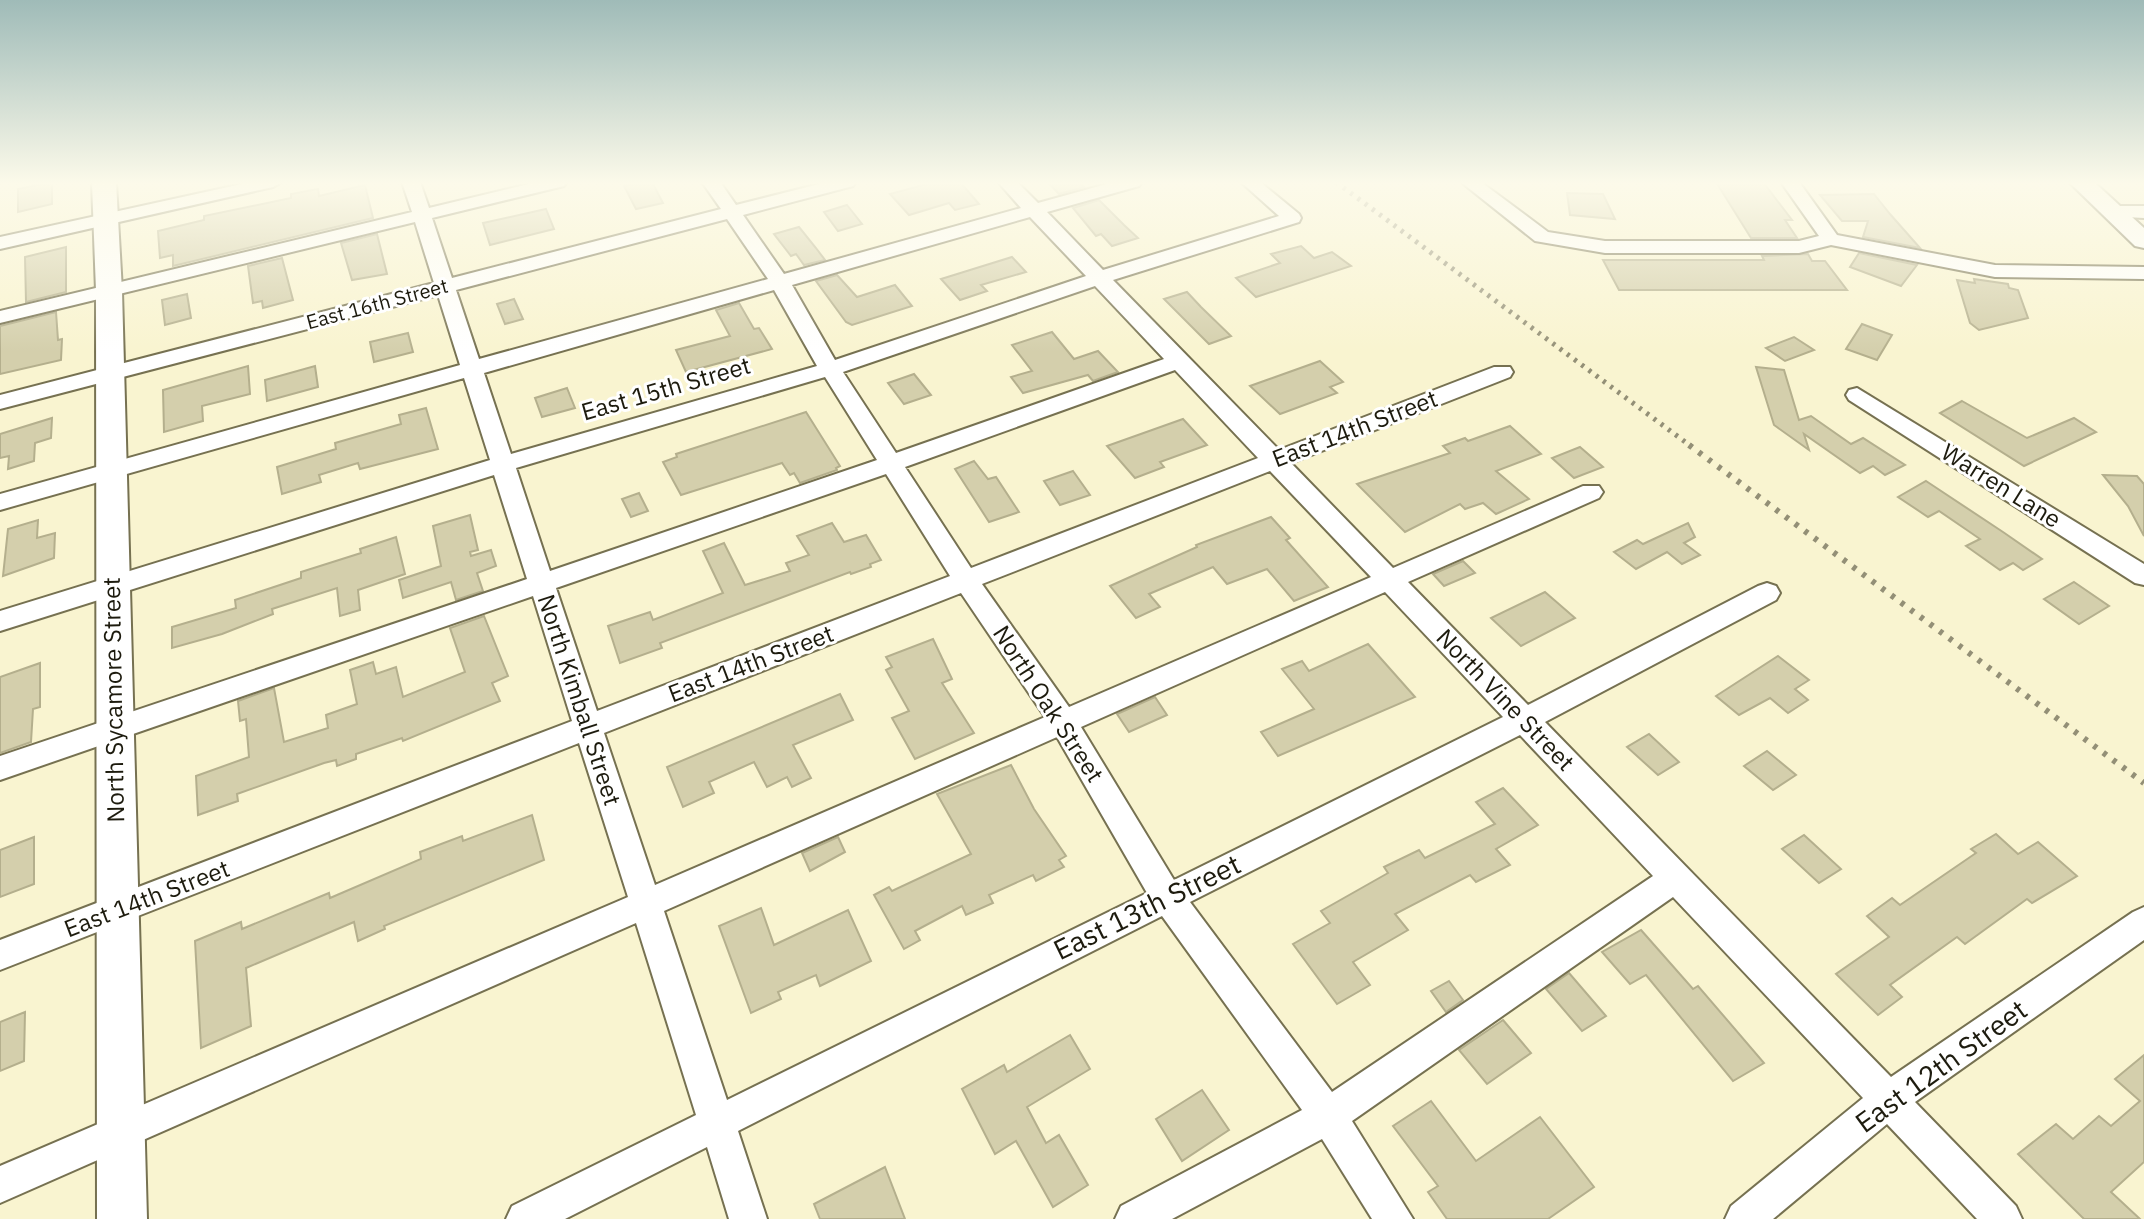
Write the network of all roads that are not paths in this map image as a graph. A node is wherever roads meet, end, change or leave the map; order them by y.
1 (105, 239) edge
2 (324, 239) edge
3 (430, 239) edge
4 (625, 239) edge
5 (751, 239) edge
6 (932, 239) edge
7 (1062, 239) edge
8 (1225, 239) edge
9 (1555, 239) edge
10 (1831, 239) joint
11 (2144, 273) edge
12 (1099, 278) junction
13 (780, 282) junction
14 (445, 286) junction
15 (109, 291) junction
16 (0, 317) edge
17 (1179, 361) junction
18 (471, 369) junction
19 (830, 369) junction
20 (1502, 372) dead end
21 (110, 373) junction
22 (1857, 395) dead end
23 (0, 402) edge
24 (1275, 461) junction
25 (502, 464) junction
26 (893, 465) junction
27 (111, 470) junction
28 (1591, 492) dead end
29 (0, 502) edge
30 (2144, 576) edge
31 (1389, 579) junction
32 (966, 580) junction
33 (540, 582) junction
34 (113, 585) junction
35 (1767, 593) dead end
36 (0, 621) edge
37 (1062, 720) junction
38 (1524, 720) junction
39 (115, 728) junction
40 (588, 728) junction
41 (0, 768) edge
42 (1676, 878) junction
43 (1167, 897) junction
44 (645, 903) junction
45 (117, 911) junction
46 (2144, 922) edge
47 (0, 955) edge
48 (1888, 1100) junction
49 (1328, 1116) junction
50 (716, 1121) junction
51 (120, 1133) junction
52 (0, 1185) edge
53 (122, 1219) edge
54 (525, 1219) edge
55 (748, 1219) edge
56 (1134, 1219) edge
57 (1394, 1219) edge
58 (1744, 1219) edge
59 (2003, 1219) edge

1 - 15 main road, North Sycamore Street
2 - 15 street
3 - 14 street, North Kimball Street
4 - 14 street, East 16th Street
5 - 13 street, North Oak Street
6 - 13 street
7 - 12 street, North Vine Street
8 - 12 street, East 15th Street
9 - 10 street
10 - 11 street
12 - 17 street, North Vine Street
12 - 19 street, East 15th Street
13 - 18 street
13 - 19 street, North Oak Street
14 - 18 street, North Kimball Street
14 - 21 street, East 16th Street
15 - 16 street
15 - 21 main road, North Sycamore Street
17 - 24 street, North Vine Street
17 - 26 street
18 - 25 street, North Kimball Street
18 - 27 street
19 - 25 street, East 15th Street
19 - 26 street, North Oak Street
20 - 24 street, East 14th Street
21 - 23 street, East 16th Street
21 - 27 main road, North Sycamore Street
22 - 30 street, Warren Lane
24 - 31 street, North Vine Street
24 - 32 street, East 14th Street
25 - 33 street, North Kimball Street
25 - 34 street, East 15th Street
26 - 32 street, North Oak Street
26 - 33 street
27 - 29 street
27 - 34 main road, North Sycamore Street
28 - 31 street
31 - 37 street
31 - 38 street, North Vine Street
32 - 37 street, North Oak Street
32 - 40 street, East 14th Street
33 - 39 street
33 - 40 street, North Kimball Street
34 - 36 street, East 15th Street
34 - 39 main road, North Sycamore Street
35 - 38 street, East 13th Street
37 - 43 street, North Oak Street
37 - 44 street
38 - 42 street, North Vine Street
38 - 43 street, East 13th Street
39 - 41 street
39 - 45 main road, North Sycamore Street
40 - 44 street, North Kimball Street
40 - 45 street, East 14th Street
42 - 48 street, North Vine Street
42 - 49 street
43 - 49 street, North Oak Street
43 - 50 street, East 13th Street
44 - 50 street, North Kimball Street
44 - 51 street
45 - 47 street, East 14th Street
45 - 51 main road, North Sycamore Street
46 - 48 street, East 12th Street
48 - 58 street, East 12th Street
48 - 59 street, North Vine Street
49 - 56 street
49 - 57 street, North Oak Street
50 - 54 street, East 13th Street
50 - 55 street, North Kimball Street
51 - 52 street
51 - 53 main road, North Sycamore Street

